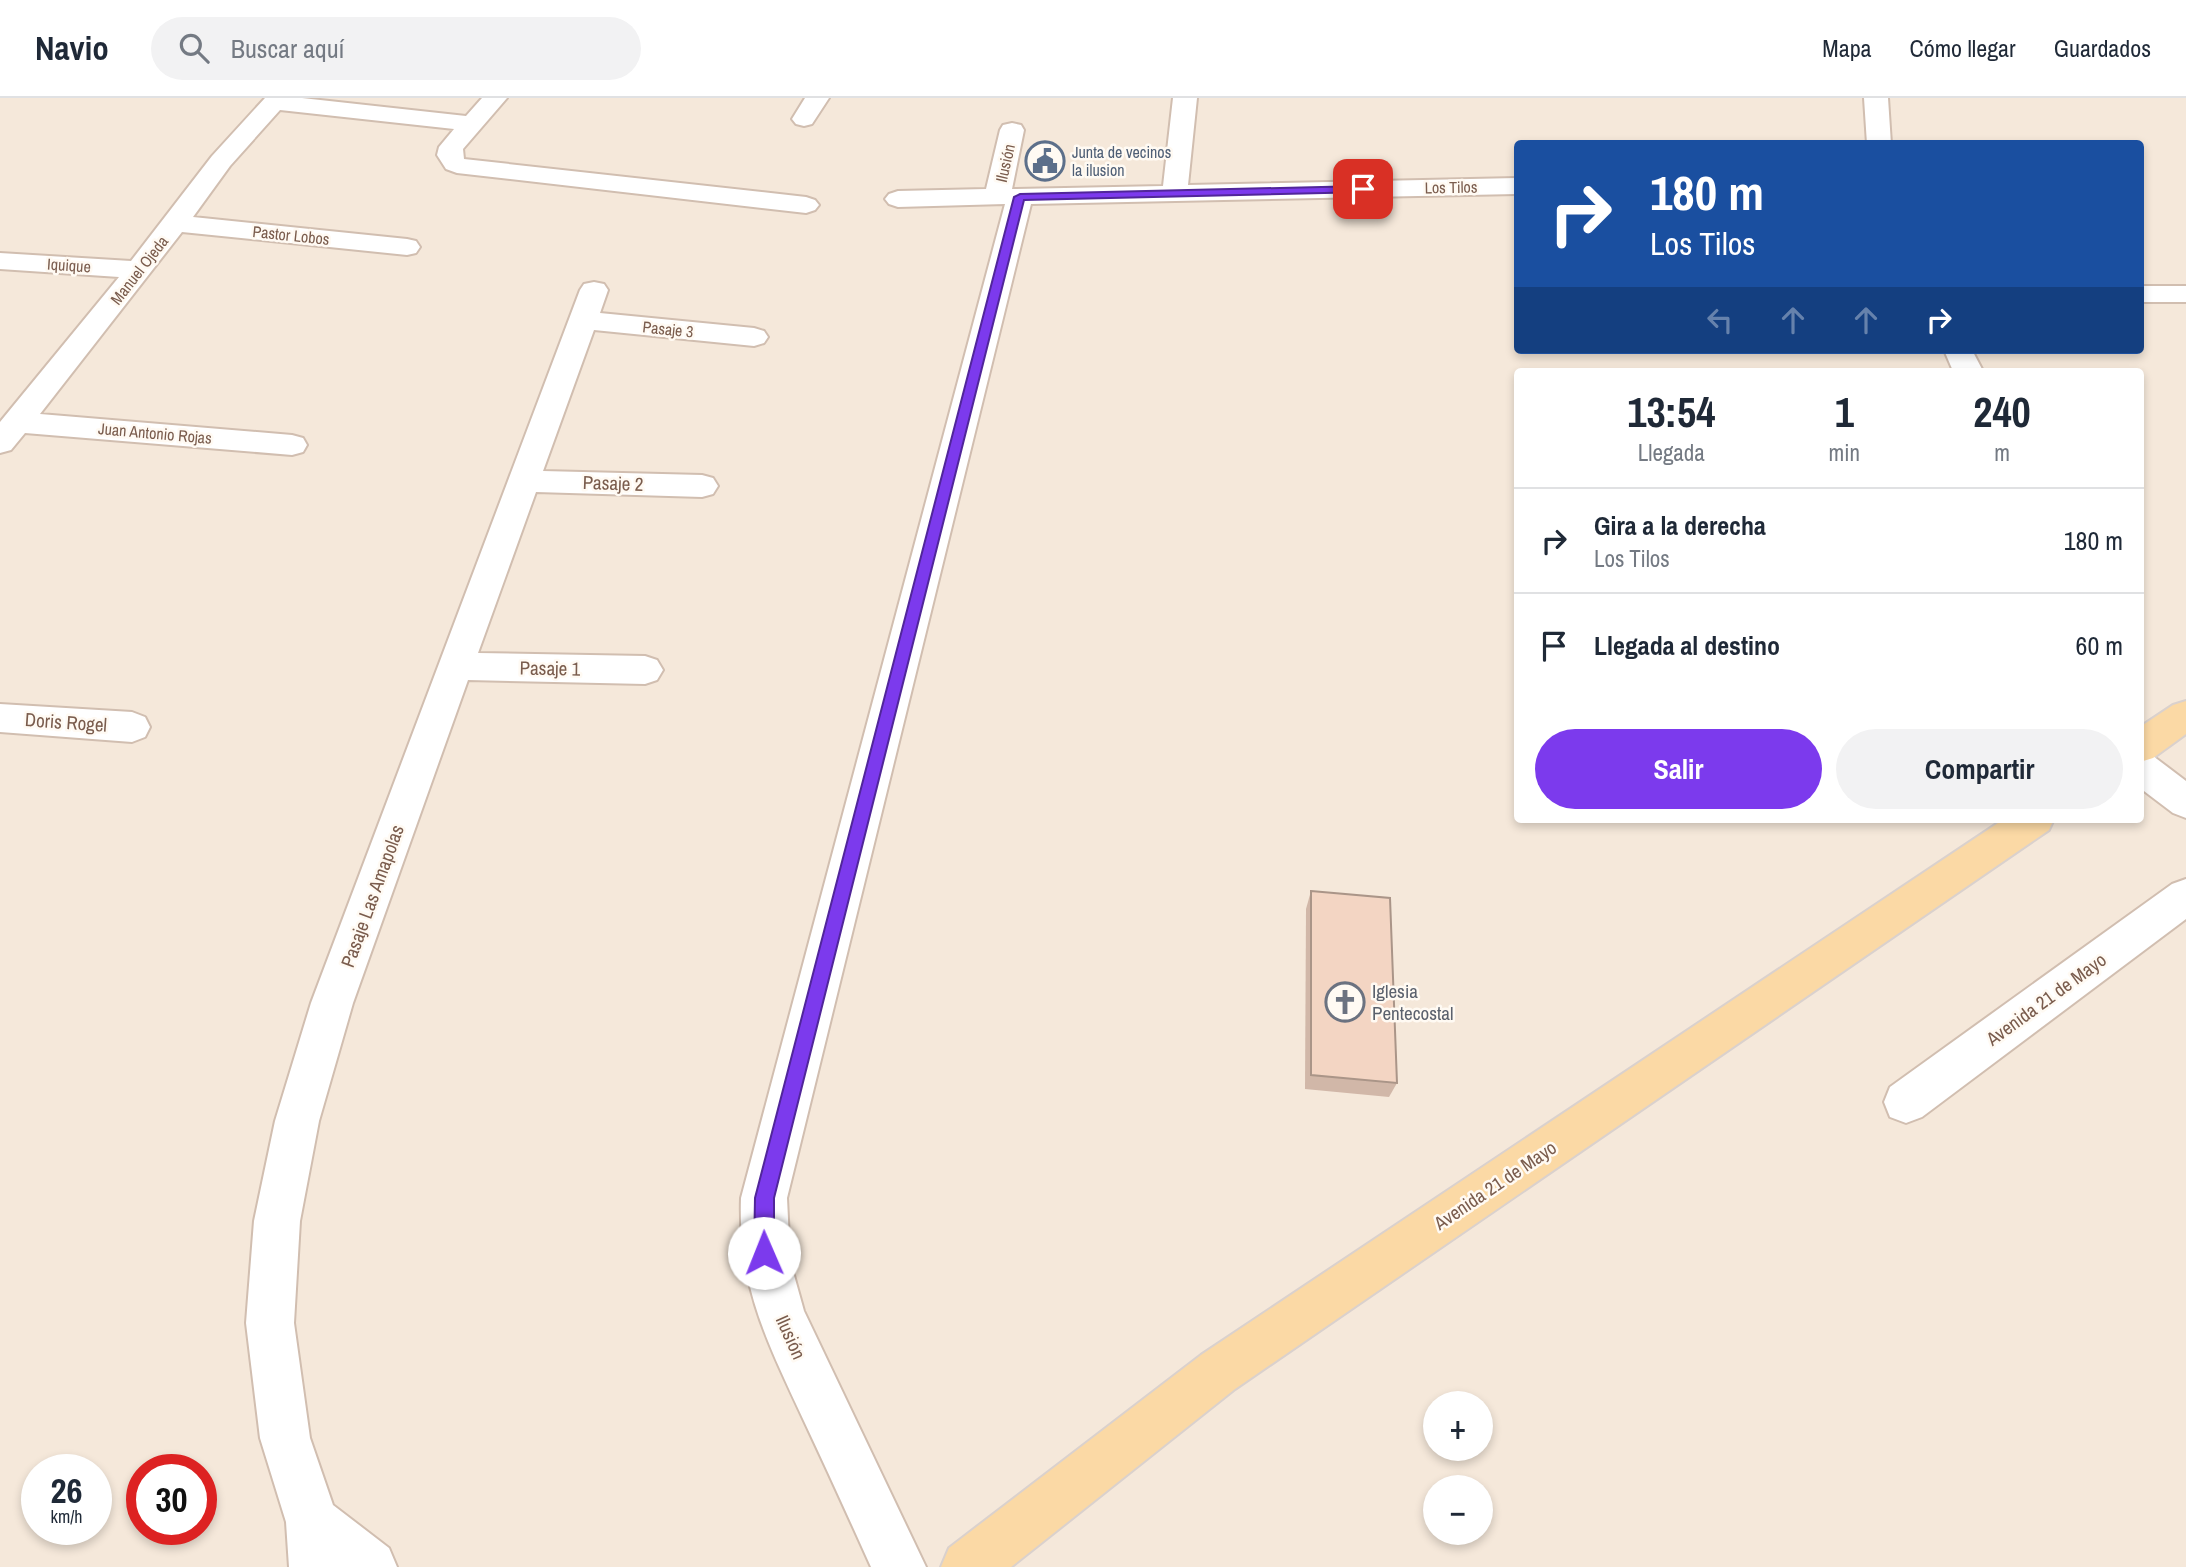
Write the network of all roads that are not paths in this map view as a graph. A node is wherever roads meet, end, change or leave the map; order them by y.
1 (495, 98) edge
2 (817, 98) edge
3 (1185, 98) edge
4 (1876, 98) edge
5 (276, 100) edge
6 (804, 119) dead end
7 (471, 124) junction
8 (1012, 130) dead end
9 (1879, 140) edge
10 (1514, 186) edge
11 (1175, 193) junction
12 (1009, 197) junction
13 (898, 199) dead end
14 (806, 205) dead end
15 (175, 223) junction
16 (407, 247) dead end
17 (0, 261) edge
18 (139, 270) junction
19 (2144, 294) edge
20 (2186, 294) edge
21 (588, 305) joint
22 (754, 337) dead end
23 (9, 433) edge
24 (292, 444) dead end
25 (524, 481) junction
26 (702, 486) dead end
27 (456, 666) junction
28 (645, 670) dead end
29 (2186, 715) edge
30 (0, 718) edge
31 (132, 727) dead end
32 (2144, 746) edge
33 (2144, 750) edge
34 (2186, 802) edge
35 (2029, 823) edge
36 (2186, 896) edge
37 (1906, 1102) dead end
38 (314, 1545) edge
39 (370, 1567) edge
40 (899, 1567) edge
41 (968, 1567) edge

1 - 7 street
2 - 6 street
3 - 11 street
4 - 9 street
5 - 7 street
5 - 15 street, Manuel Ojeda
7 - 14 street
8 - 12 street, Ilusión
10 - 11 street, Los Tilos
11 - 12 street, Los Tilos
12 - 13 street, Los Tilos
12 - 40 street, Ilusión
15 - 16 street, Pastor Lobos
15 - 18 street, Manuel Ojeda
17 - 18 street, Iquique
18 - 23 street, Manuel Ojeda
19 - 20 street
21 - 22 street, Pasaje 3
21 - 25 street, Pasaje Las Amapolas
23 - 24 street, Juan Antonio Rojas
25 - 26 street, Pasaje 2
25 - 27 street, Pasaje Las Amapolas
27 - 28 street, Pasaje 1
27 - 38 street, Pasaje Las Amapolas
29 - 32 main road
30 - 31 street, Doris Rogel
33 - 34 street
35 - 41 main road, Avenida 21 de Mayo
36 - 37 street, Avenida 21 de Mayo
38 - 39 street, Pasaje Las Amapolas

